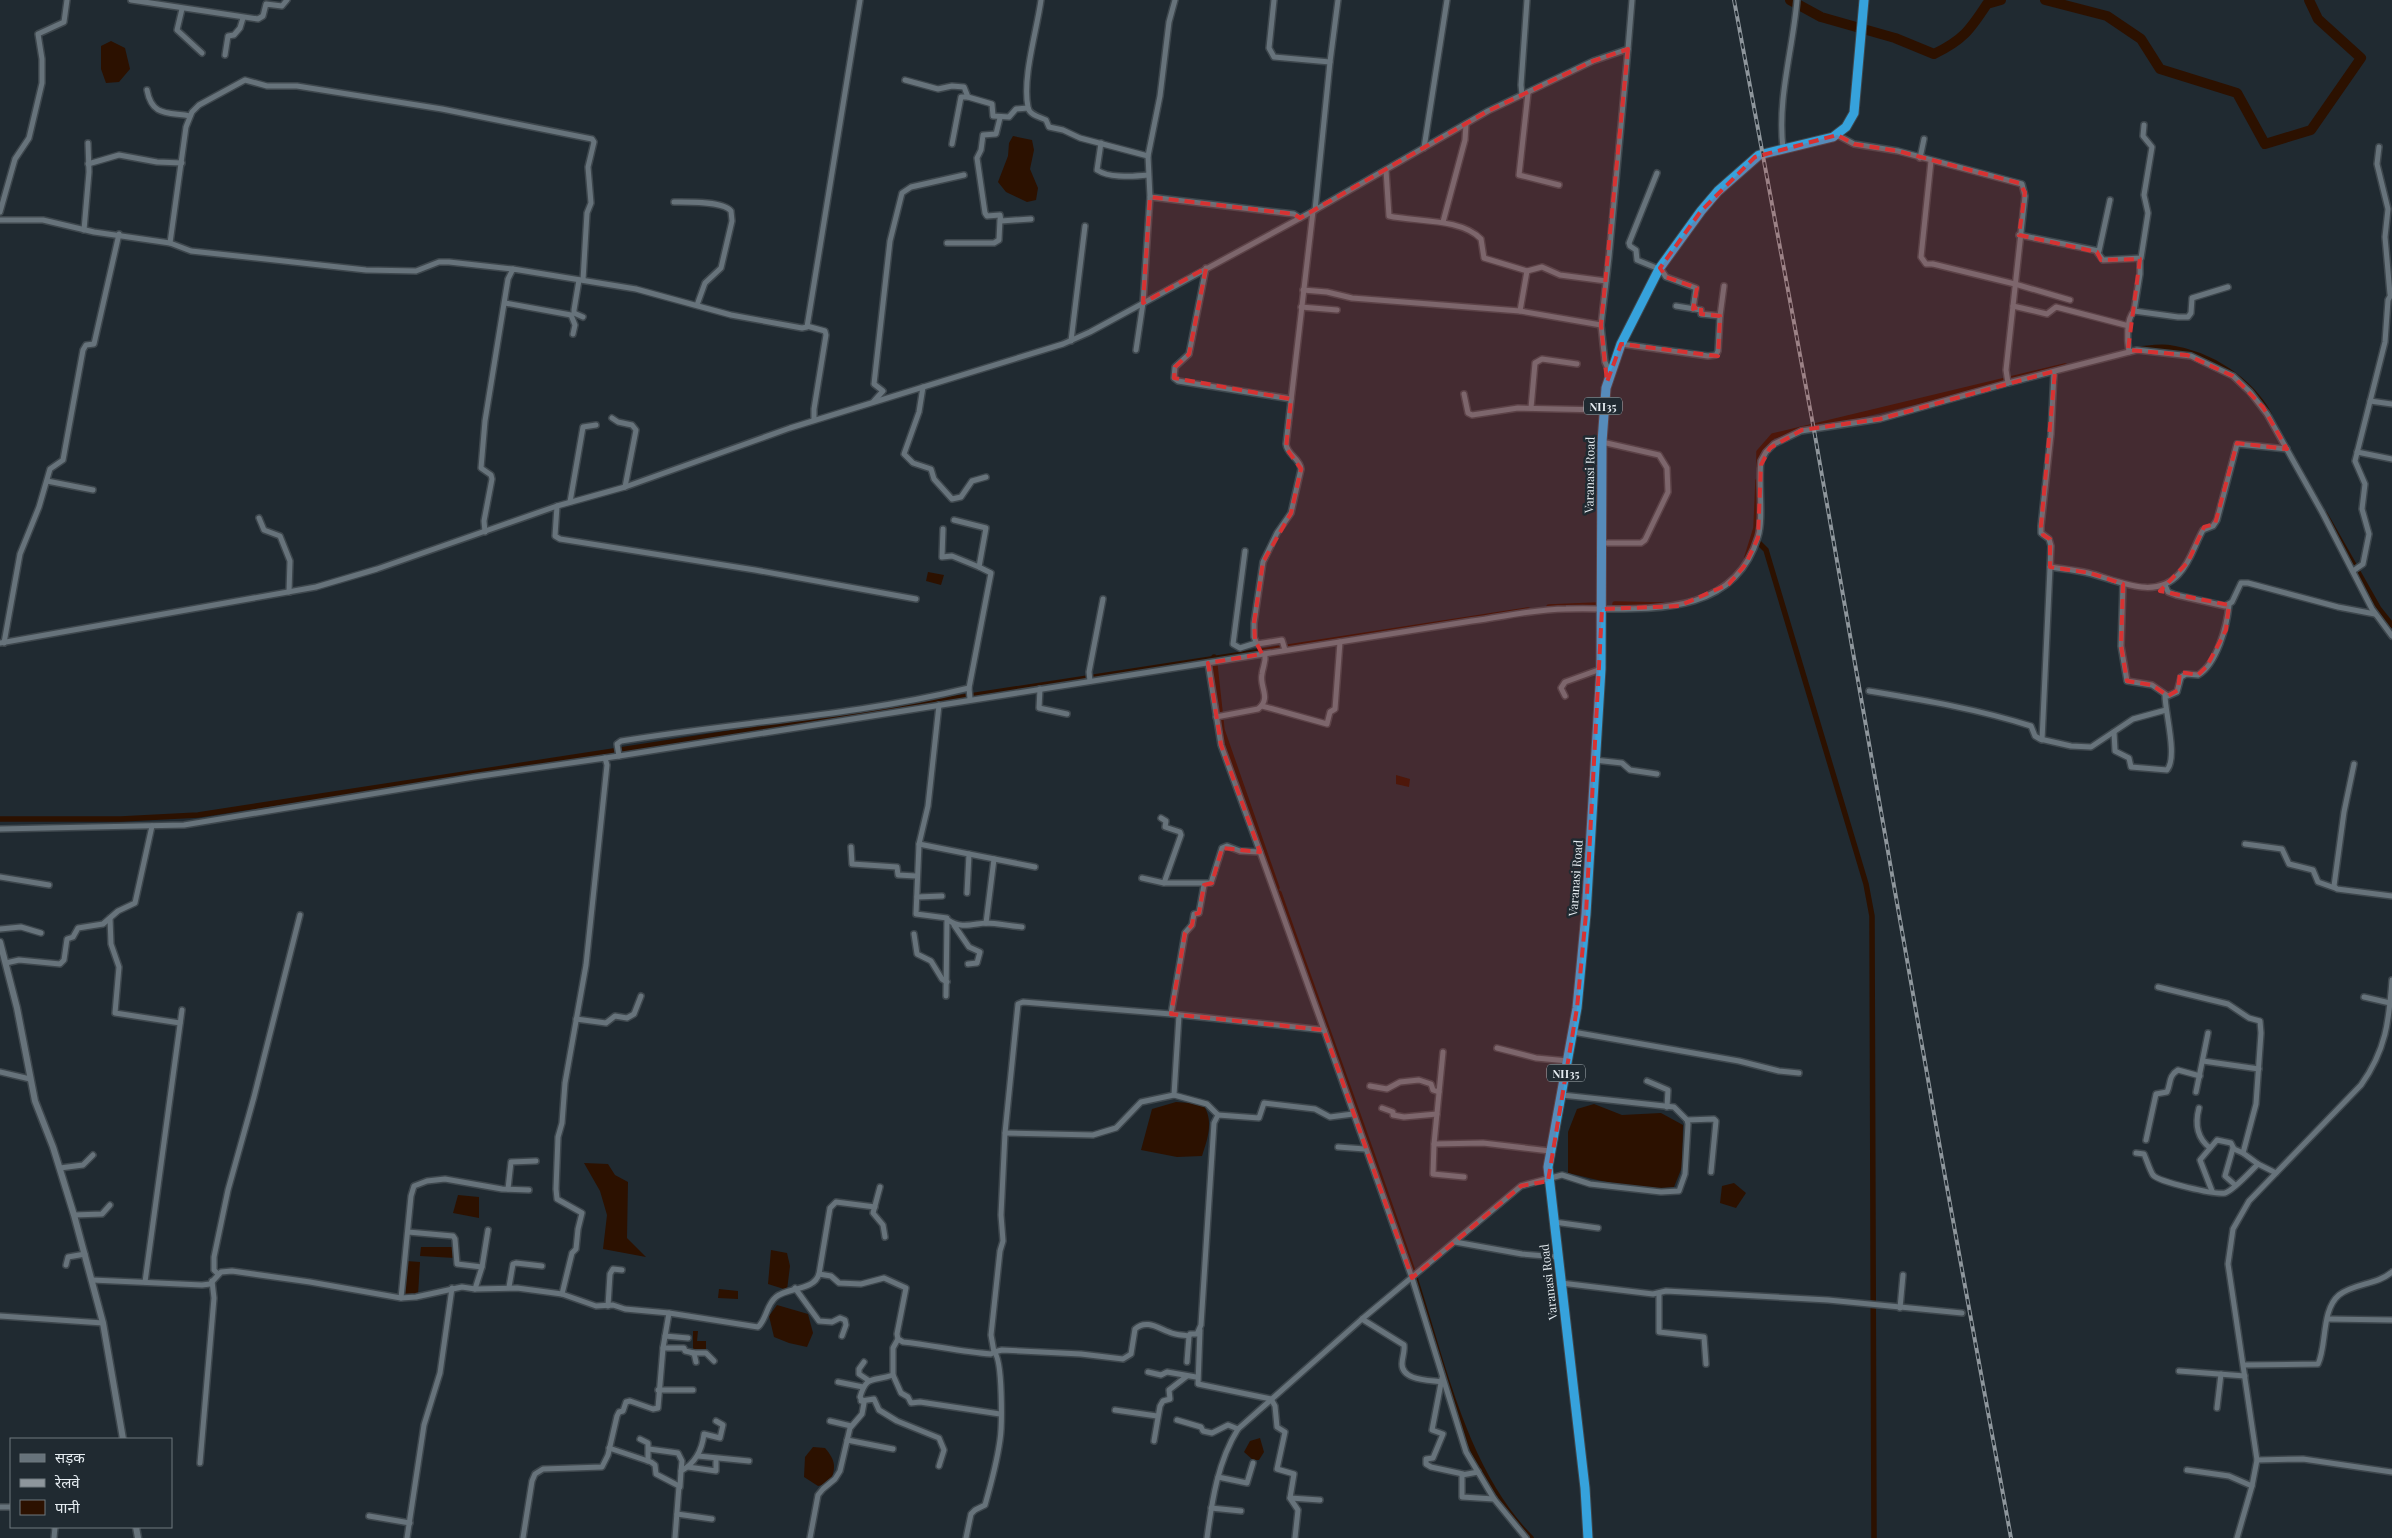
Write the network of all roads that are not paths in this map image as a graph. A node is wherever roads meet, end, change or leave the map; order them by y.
1 (67, 0) edge
2 (131, 0) edge
3 (287, 0) edge
4 (860, 0) edge
5 (1041, 0) edge
6 (1175, 0) edge
7 (1274, 0) edge
8 (1338, 0) edge
9 (1447, 0) edge
10 (1527, 0) edge
11 (1632, 0) edge
12 (1797, 0) edge
13 (1864, 0) edge
14 (182, 9) junction
15 (243, 18) junction
16 (1628, 49) junction
17 (202, 54) dead end
18 (226, 55) dead end
19 (1330, 62) junction
20 (905, 80) dead end
21 (147, 90) dead end
22 (1525, 94) junction
23 (968, 97) junction
24 (1028, 108) junction
25 (190, 116) junction
26 (1000, 118) junction
27 (1466, 124) junction
28 (2144, 125) dead end
29 (1837, 135) junction
30 (1924, 138) dead end
31 (88, 143) dead end
32 (1101, 143) junction
33 (952, 144) dead end
34 (2379, 147) dead end
35 (1424, 148) junction
36 (1783, 148) junction
37 (1148, 156) junction
38 (1920, 158) junction
39 (1932, 161) junction
40 (182, 163) junction
41 (88, 164) junction
42 (1386, 170) junction
43 (1657, 173) dead end
44 (964, 175) dead end
45 (1148, 176) junction
46 (1559, 185) dead end
47 (1150, 197) junction
48 (2110, 200) dead end
49 (674, 202) dead end
50 (1314, 210) junction
51 (0, 212) edge
52 (1000, 214) junction
53 (1031, 218) dead end
54 (1300, 218) junction
55 (0, 220) edge
56 (1443, 222) junction
57 (1085, 226) dead end
58 (84, 230) junction
59 (120, 234) junction
60 (2019, 236) junction
61 (170, 243) junction
62 (947, 243) dead end
63 (2097, 252) junction
64 (2140, 259) junction
65 (1206, 268) junction
66 (512, 269) junction
67 (1660, 269) junction
68 (1527, 271) junction
69 (581, 280) junction
70 (1606, 281) junction
71 (2015, 284) junction
72 (1724, 286) dead end
73 (2228, 287) dead end
74 (1303, 290) junction
75 (2391, 294) edge
76 (2070, 300) dead end
77 (505, 303) junction
78 (1143, 304) junction
79 (697, 305) junction
80 (1676, 306) dead end
81 (2013, 306) junction
82 (1301, 307) junction
83 (1693, 309) junction
84 (1337, 310) dead end
85 (2134, 311) junction
86 (1520, 312) junction
87 (1720, 316) junction
88 (583, 317) dead end
89 (1601, 325) junction
90 (807, 326) junction
91 (2129, 326) junction
92 (574, 334) dead end
93 (1071, 341) junction
94 (1621, 344) junction
95 (1136, 350) dead end
96 (2129, 350) junction
97 (1577, 364) dead end
98 (2054, 372) junction
99 (1610, 373) junction
100 (2007, 382) junction
101 (923, 387) junction
102 (1464, 394) dead end
103 (1291, 399) junction
104 (2370, 401) junction
105 (874, 402) junction
106 (2392, 404) edge
107 (1532, 408) junction
108 (1603, 410) junction
109 (612, 418) dead end
110 (814, 420) junction
111 (596, 426) dead end
112 (1602, 442) junction
113 (2287, 449) junction
114 (2357, 452) junction
115 (2392, 459) edge
116 (986, 477) dead end
117 (47, 481) junction
118 (625, 486) junction
119 (93, 490) dead end
120 (570, 502) junction
121 (557, 506) junction
122 (259, 518) dead end
123 (954, 520) dead end
124 (943, 529) dead end
125 (485, 532) junction
126 (1601, 544) junction
127 (1245, 552) dead end
128 (979, 567) junction
129 (2050, 567) junction
130 (2354, 571) junction
131 (2122, 584) junction
132 (2165, 585) junction
133 (289, 592) junction
134 (916, 599) dead end
135 (1103, 599) dead end
136 (1602, 604) junction
137 (2229, 605) junction
138 (2375, 614) junction
139 (2392, 636) edge
140 (1340, 642) junction
141 (2, 643) edge
142 (1256, 643) junction
143 (1285, 647) junction
144 (1265, 654) junction
145 (1213, 662) junction
146 (1601, 669) junction
147 (1090, 680) junction
148 (969, 688) junction
149 (1040, 689) junction
150 (1869, 691) dead end
151 (2165, 695) junction
152 (1564, 696) dead end
153 (970, 698) junction
154 (940, 705) junction
155 (1262, 706) junction
156 (2166, 710) junction
157 (1066, 714) dead end
158 (1220, 717) junction
159 (2114, 732) junction
160 (2042, 740) junction
161 (618, 754) junction
162 (606, 758) junction
163 (1594, 760) junction
164 (2354, 764) dead end
165 (1657, 774) dead end
166 (1161, 818) dead end
167 (152, 826) junction
168 (0, 829) edge
169 (919, 844) junction
170 (2245, 844) dead end
171 (851, 848) dead end
172 (1260, 852) junction
173 (969, 854) junction
174 (994, 859) junction
175 (1035, 867) dead end
176 (916, 876) junction
177 (0, 877) edge
178 (1142, 878) dead end
179 (1164, 883) junction
180 (1204, 884) junction
181 (49, 885) dead end
182 (2335, 888) junction
183 (967, 893) dead end
184 (942, 896) dead end
185 (2392, 896) edge
186 (918, 897) junction
187 (300, 915) dead end
188 (110, 918) junction
189 (948, 920) junction
190 (986, 923) junction
191 (954, 925) junction
192 (1022, 927) dead end
193 (0, 929) edge
194 (41, 933) dead end
195 (914, 934) dead end
196 (0, 942) edge
197 (6, 963) junction
198 (968, 964) dead end
199 (2392, 980) edge
200 (946, 982) junction
201 (2158, 987) dead end
202 (641, 996) dead end
203 (946, 996) dead end
204 (2364, 997) dead end
205 (2390, 1003) junction
206 (182, 1010) dead end
207 (1170, 1014) junction
208 (1179, 1015) junction
209 (576, 1019) junction
210 (180, 1023) junction
211 (1324, 1030) junction
212 (1573, 1032) junction
213 (2208, 1033) dead end
214 (1497, 1048) dead end
215 (1443, 1052) dead end
216 (1568, 1061) junction
217 (2202, 1061) junction
218 (2259, 1069) junction
219 (0, 1072) edge
220 (1799, 1073) dead end
221 (2200, 1076) junction
222 (30, 1079) junction
223 (1647, 1081) dead end
224 (1370, 1086) dead end
225 (1439, 1092) junction
226 (2196, 1092) dead end
227 (1174, 1095) junction
228 (1562, 1095) junction
229 (1667, 1107) junction
230 (1382, 1108) dead end
231 (2199, 1108) dead end
232 (1353, 1114) junction
233 (1437, 1114) junction
234 (1218, 1115) junction
235 (1687, 1120) junction
236 (1005, 1133) junction
237 (2146, 1140) dead end
238 (1434, 1144) junction
239 (1338, 1147) dead end
240 (2210, 1148) junction
241 (2233, 1148) junction
242 (1365, 1149) junction
243 (1550, 1151) junction
244 (2136, 1153) dead end
245 (2243, 1153) junction
246 (92, 1155) dead end
247 (536, 1161) dead end
248 (2258, 1164) junction
249 (60, 1168) junction
250 (1711, 1172) dead end
251 (2276, 1173) junction
252 (1464, 1177) dead end
253 (1548, 1181) junction
254 (2235, 1185) junction
255 (880, 1187) dead end
256 (508, 1189) junction
257 (530, 1190) dead end
258 (2212, 1191) junction
259 (110, 1205) dead end
260 (875, 1207) junction
261 (74, 1215) junction
262 (1553, 1222) junction
263 (1598, 1228) dead end
264 (488, 1230) dead end
265 (408, 1232) junction
266 (885, 1237) dead end
267 (1454, 1242) junction
268 (85, 1254) junction
269 (1558, 1257) junction
270 (66, 1265) dead end
271 (542, 1266) dead end
272 (482, 1267) junction
273 (622, 1270) dead end
274 (2392, 1272) edge
275 (218, 1274) junction
276 (819, 1274) junction
277 (1903, 1275) dead end
278 (1412, 1277) junction
279 (92, 1280) junction
280 (212, 1281) junction
281 (145, 1282) junction
282 (1560, 1283) junction
283 (509, 1287) junction
284 (452, 1288) junction
285 (795, 1288) junction
286 (475, 1289) junction
287 (1659, 1293) junction
288 (562, 1294) junction
289 (401, 1298) junction
290 (608, 1306) junction
291 (1900, 1308) junction
292 (669, 1313) junction
293 (1962, 1313) dead end
294 (0, 1316) edge
295 (1362, 1319) junction
296 (2328, 1319) junction
297 (2392, 1320) edge
298 (103, 1323) junction
299 (1200, 1329) junction
300 (665, 1336) junction
301 (842, 1336) dead end
302 (1189, 1336) junction
303 (688, 1338) dead end
304 (898, 1339) junction
305 (663, 1348) junction
306 (994, 1352) junction
307 (692, 1353) junction
308 (714, 1361) dead end
309 (696, 1362) dead end
310 (864, 1362) dead end
311 (1187, 1362) dead end
312 (1706, 1364) dead end
313 (2244, 1365) junction
314 (2179, 1370) dead end
315 (1148, 1372) dead end
316 (2221, 1374) junction
317 (892, 1375) junction
318 (1442, 1375) junction
319 (1187, 1376) junction
320 (2243, 1376) junction
321 (1196, 1377) junction
322 (868, 1380) junction
323 (838, 1382) dead end
324 (1442, 1382) junction
325 (863, 1386) junction
326 (658, 1390) junction
327 (693, 1390) dead end
328 (1271, 1399) junction
329 (861, 1401) junction
330 (2217, 1408) dead end
331 (1115, 1410) dead end
332 (1000, 1414) junction
333 (1157, 1416) junction
334 (1177, 1420) dead end
335 (716, 1421) dead end
336 (830, 1421) dead end
337 (851, 1426) junction
338 (1238, 1429) junction
339 (123, 1438) edge
340 (640, 1439) dead end
341 (848, 1440) junction
342 (1154, 1440) dead end
343 (609, 1448) junction
344 (649, 1448) junction
345 (893, 1449) dead end
346 (698, 1456) junction
347 (716, 1459) junction
348 (2257, 1460) junction
349 (648, 1461) junction
350 (749, 1461) dead end
351 (200, 1463) dead end
352 (1253, 1463) dead end
353 (939, 1466) dead end
354 (688, 1467) junction
355 (2187, 1470) dead end
356 (681, 1471) junction
357 (1478, 1472) junction
358 (2392, 1472) edge
359 (1464, 1474) junction
360 (1218, 1477) junction
361 (2250, 1485) junction
362 (680, 1488) junction
363 (1290, 1498) junction
364 (1494, 1499) junction
365 (1320, 1500) dead end
366 (1211, 1508) junction
367 (1242, 1511) dead end
368 (677, 1514) junction
369 (369, 1516) dead end
370 (712, 1519) dead end
371 (410, 1522) junction
372 (407, 1538) edge
373 (524, 1538) edge
374 (675, 1538) edge
375 (810, 1538) edge
376 (966, 1538) edge
377 (1207, 1538) edge
378 (1295, 1538) edge
379 (1526, 1538) edge
380 (1588, 1538) edge
381 (2237, 1538) edge

1 - 51 street
2 - 14 street
3 - 15 street
4 - 90 street
5 - 24 street
6 - 37 street
7 - 19 street
8 - 19 street
9 - 35 street
10 - 22 street
11 - 16 street
12 - 36 street
13 - 29 highway
14 - 15 street
14 - 17 street
15 - 18 street
16 - 22 street
16 - 70 street
19 - 50 street
20 - 23 street
21 - 25 street
22 - 27 street
22 - 46 street
23 - 26 street
23 - 33 street
24 - 26 street
24 - 32 street
25 - 40 street
25 - 69 street
26 - 52 street
27 - 35 street
27 - 56 street
28 - 64 street
29 - 36 highway, NH35
29 - 38 street
30 - 38 street
31 - 41 street
32 - 37 street
32 - 45 street
34 - 75 street
35 - 42 street
36 - 67 highway, Varanasi Road / NH35
37 - 45 street
38 - 39 street
39 - 60 street
39 - 71 street
40 - 41 street
40 - 61 street
41 - 58 street
42 - 50 street
42 - 56 street
43 - 67 street
44 - 105 street
45 - 47 street
47 - 54 street
47 - 78 street
48 - 63 street
49 - 79 street
50 - 54 street
50 - 74 street
52 - 53 street
52 - 62 street
54 - 65 street
55 - 58 street
56 - 68 street
57 - 93 street
58 - 59 street
59 - 61 street
59 - 117 street
60 - 63 street
60 - 71 street
61 - 66 street
63 - 64 street
64 - 85 street
65 - 78 street
65 - 103 street
66 - 69 street
66 - 77 street
67 - 83 street
67 - 94 highway, Varanasi Road / NH35
68 - 70 street
68 - 86 street
69 - 79 street
69 - 88 street
70 - 89 street
71 - 76 street
71 - 81 street
72 - 87 street
73 - 85 street
74 - 82 street
74 - 86 street
75 - 104 street
77 - 92 street
77 - 125 street
78 - 93 street
78 - 95 street
79 - 90 street
80 - 83 street
81 - 91 street
81 - 100 street
82 - 84 street
82 - 103 street
83 - 87 street
85 - 91 street
86 - 89 street
87 - 94 street
89 - 99 street
90 - 110 street
91 - 96 street
93 - 101 street
94 - 99 highway, Varanasi Road / NH35
96 - 98 street
96 - 113 street
97 - 107 street
98 - 100 street
98 - 129 street
99 - 108 highway, Varanasi Road / NH35
100 - 136 street
101 - 105 street
101 - 116 street
102 - 107 street
103 - 142 street
104 - 106 street
104 - 114 street
105 - 110 street
107 - 108 street
108 - 112 highway, Varanasi Road / NH35
109 - 118 street
110 - 118 street
111 - 120 street
112 - 126 highway, Varanasi Road / NH35
112 - 126 street
113 - 130 street
113 - 132 street
114 - 115 street
114 - 130 street
117 - 119 street
117 - 141 street
118 - 120 street
120 - 121 street
121 - 125 street
121 - 134 street
122 - 133 street
123 - 128 street
124 - 128 street
125 - 133 street
126 - 136 highway, Varanasi Road / NH35
127 - 142 street
128 - 148 street
129 - 131 street
129 - 160 street
130 - 138 street
131 - 132 street
131 - 151 street
132 - 137 street
133 - 141 street
135 - 147 street
136 - 140 street
136 - 146 highway, Varanasi Road / NH35
137 - 138 street
137 - 151 street
138 - 139 street
140 - 143 street
140 - 155 street
142 - 143 street
143 - 144 street
144 - 145 street
144 - 155 street
145 - 147 street
145 - 158 street
146 - 152 street
146 - 163 highway, Varanasi Road / NH35
147 - 149 street
148 - 153 street
148 - 161 street
149 - 153 street
149 - 157 street
150 - 160 street
151 - 156 street
153 - 154 street
154 - 161 street
154 - 169 street
155 - 158 street
156 - 159 street
156 - 159 street
158 - 172 street
159 - 160 street
161 - 162 street
162 - 167 street
162 - 209 street
163 - 165 street
163 - 212 highway, Varanasi Road / NH35
164 - 182 street
166 - 179 street
167 - 168 street
167 - 188 street
169 - 173 street
169 - 176 street
170 - 182 street
171 - 176 street
172 - 180 street
172 - 211 street
173 - 174 street
173 - 183 street
174 - 175 street
174 - 190 street
176 - 186 street
177 - 181 street
178 - 179 street
179 - 180 street
180 - 207 street
182 - 185 street
184 - 186 street
186 - 189 street
187 - 275 street
188 - 197 street
188 - 210 street
189 - 191 street
189 - 200 street
190 - 191 street
190 - 192 street
191 - 198 street
193 - 194 street
195 - 200 street
196 - 197 street
197 - 222 street
199 - 205 street
200 - 203 street
201 - 218 street
202 - 209 street
204 - 205 street
205 - 251 street
206 - 210 street
207 - 208 street
207 - 236 street
208 - 211 street
208 - 227 street
209 - 288 street
210 - 281 street
211 - 232 street
212 - 216 highway, Varanasi Road / NH35
212 - 220 street
213 - 217 street
214 - 216 street
215 - 225 street
216 - 228 highway, Varanasi Road / NH35
217 - 218 street
217 - 221 street
218 - 245 street
219 - 222 street
221 - 226 street
221 - 237 street
222 - 249 street
223 - 229 street
224 - 225 street
225 - 233 street
227 - 234 street
227 - 236 street
228 - 229 street
228 - 243 highway, Varanasi Road / NH35
229 - 235 street
230 - 233 street
231 - 240 street
232 - 234 street
232 - 242 street
233 - 238 street
234 - 299 street
235 - 250 street
235 - 253 street
236 - 306 street
238 - 243 street
238 - 252 street
239 - 242 street
240 - 241 street
240 - 258 street
241 - 245 street
241 - 254 street
242 - 278 street
243 - 253 highway, Varanasi Road / NH35
244 - 258 street
245 - 248 street
246 - 249 street
247 - 256 street
248 - 251 street
248 - 254 street
249 - 261 street
251 - 313 street
253 - 262 highway, Varanasi Road / NH35
253 - 267 street
254 - 258 street
255 - 260 street
256 - 257 street
256 - 265 street
259 - 261 street
260 - 266 street
260 - 276 street
261 - 268 street
262 - 263 street
262 - 269 highway, Varanasi Road / NH35
264 - 272 street
265 - 272 street
265 - 289 street
267 - 269 street
267 - 278 street
268 - 270 street
268 - 279 street
269 - 282 highway, Varanasi Road / NH35
271 - 283 street
272 - 286 street
273 - 290 street
274 - 296 street
275 - 280 street
275 - 289 street
276 - 285 street
276 - 304 street
277 - 291 street
278 - 295 street
278 - 318 street
279 - 281 street
279 - 298 street
280 - 281 street
280 - 351 street
282 - 287 street
282 - 380 highway, Varanasi Road / NH35
283 - 286 street
283 - 288 street
284 - 286 street
284 - 289 street
284 - 371 street
285 - 292 street
285 - 301 street
287 - 291 street
287 - 312 street
288 - 290 street
290 - 292 street
291 - 293 street
292 - 300 street
294 - 298 street
295 - 324 street
295 - 328 street
296 - 297 street
296 - 313 street
298 - 339 street
299 - 302 street
299 - 321 street
300 - 303 street
300 - 305 street
302 - 306 street
302 - 311 street
304 - 306 street
304 - 317 street
305 - 307 street
305 - 326 street
306 - 332 street
307 - 308 street
307 - 309 street
310 - 322 street
313 - 320 street
314 - 316 street
315 - 319 street
316 - 320 street
316 - 330 street
317 - 322 street
317 - 332 street
318 - 324 street
318 - 357 street
319 - 321 street
319 - 333 street
320 - 348 street
321 - 328 street
322 - 325 street
323 - 325 street
324 - 359 street
325 - 329 street
326 - 327 street
326 - 343 street
328 - 338 street
328 - 363 street
329 - 337 street
329 - 353 street
331 - 333 street
332 - 376 street
333 - 342 street
334 - 338 street
335 - 346 street
336 - 337 street
337 - 341 street
338 - 360 street
340 - 344 street
341 - 345 street
341 - 375 street
343 - 349 street
343 - 373 street
344 - 349 street
344 - 356 street
346 - 347 street
346 - 354 street
347 - 350 street
347 - 354 street
348 - 358 street
348 - 361 street
349 - 362 street
352 - 360 street
354 - 356 street
355 - 361 street
356 - 362 street
357 - 359 street
357 - 364 street
359 - 364 street
360 - 366 street
361 - 381 street
362 - 368 street
363 - 365 street
363 - 378 street
364 - 379 street
366 - 367 street
366 - 377 street
368 - 370 street
368 - 374 street
369 - 371 street
371 - 372 street

